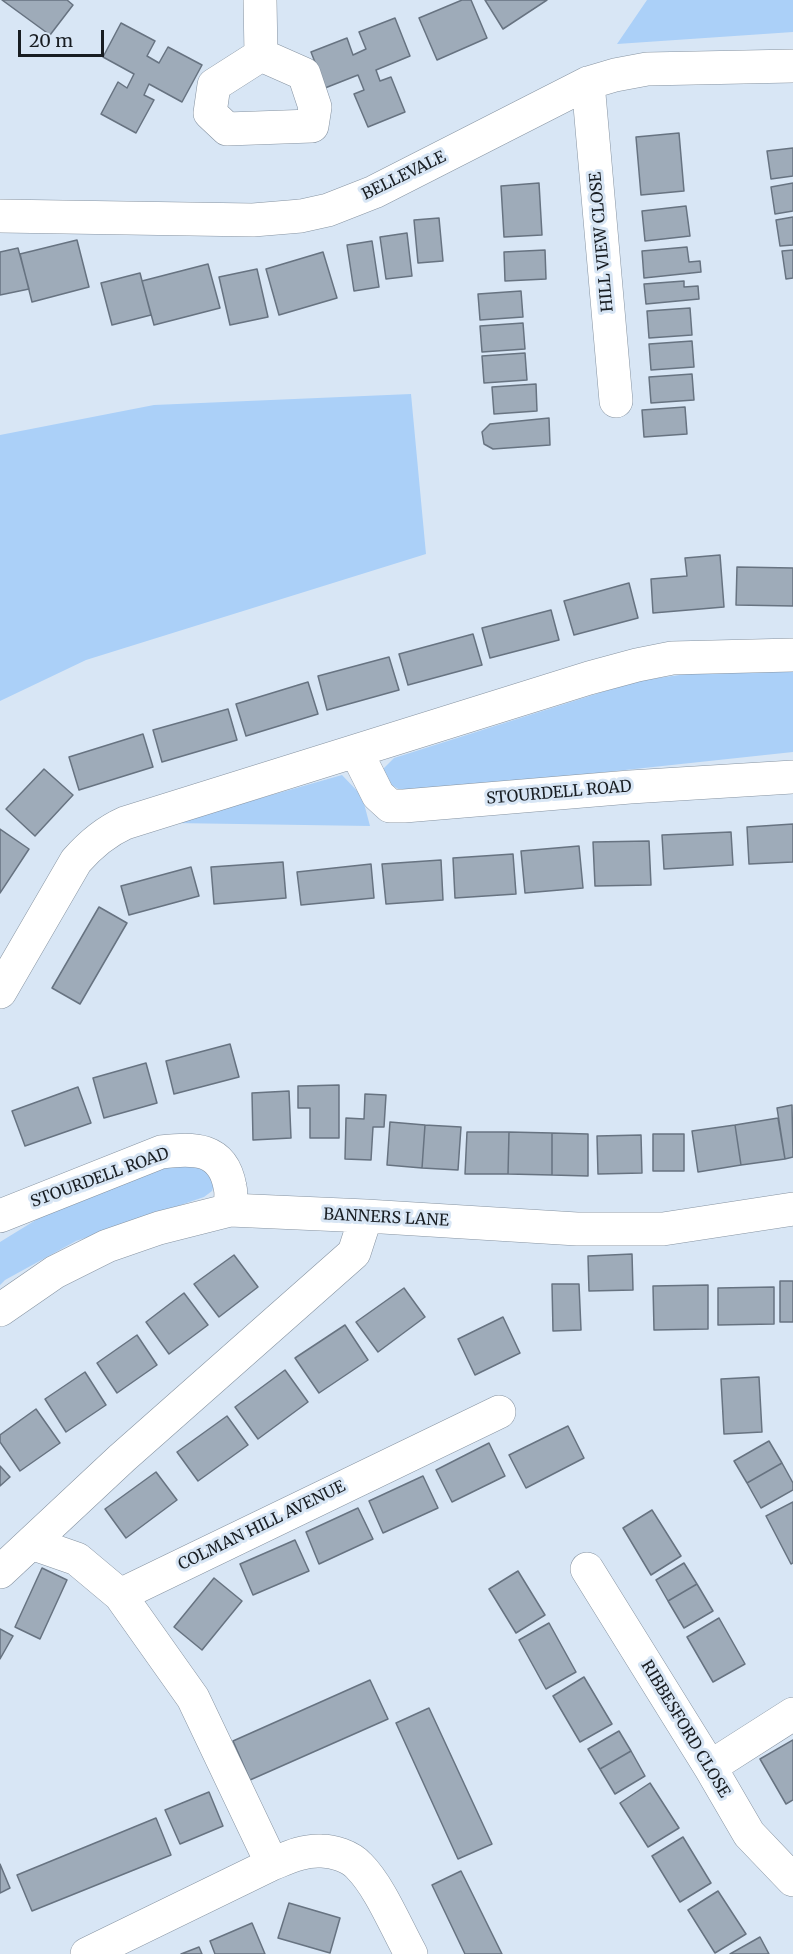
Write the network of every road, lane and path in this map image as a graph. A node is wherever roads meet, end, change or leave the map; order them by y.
1 (260, 0) edge
2 (261, 55) dead end
3 (793, 66) edge
4 (588, 83) junction
5 (0, 216) edge
6 (616, 401) dead end
7 (793, 655) edge
8 (356, 751) junction
9 (793, 777) edge
10 (0, 992) edge
11 (793, 1209) edge
12 (230, 1210) junction
13 (0, 1216) edge
14 (366, 1216) junction
15 (0, 1310) edge
16 (499, 1412) dead end
17 (31, 1543) junction
18 (587, 1569) dead end
19 (0, 1572) edge
20 (120, 1595) junction
21 (793, 1714) edge
22 (710, 1767) junction
23 (272, 1864) junction
24 (793, 1880) edge
25 (87, 1954) edge
26 (411, 1954) edge

1 - 2 street
3 - 4 street, BELLEVALE
4 - 5 street, BELLEVALE
4 - 6 street, HILL VIEW CLOSE
7 - 8 street
8 - 9 street, STOURDELL ROAD
8 - 10 street
11 - 14 street, BANNERS LANE
12 - 13 street, STOURDELL ROAD
12 - 14 street, BANNERS LANE
12 - 15 street, BANNERS LANE
14 - 17 street
16 - 20 street, COLMAN HILL AVENUE
17 - 19 street
17 - 20 street
18 - 22 street, RIBBESFORD CLOSE
20 - 23 street
21 - 22 street
22 - 24 street, RIBBESFORD CLOSE
23 - 25 street
23 - 26 street

